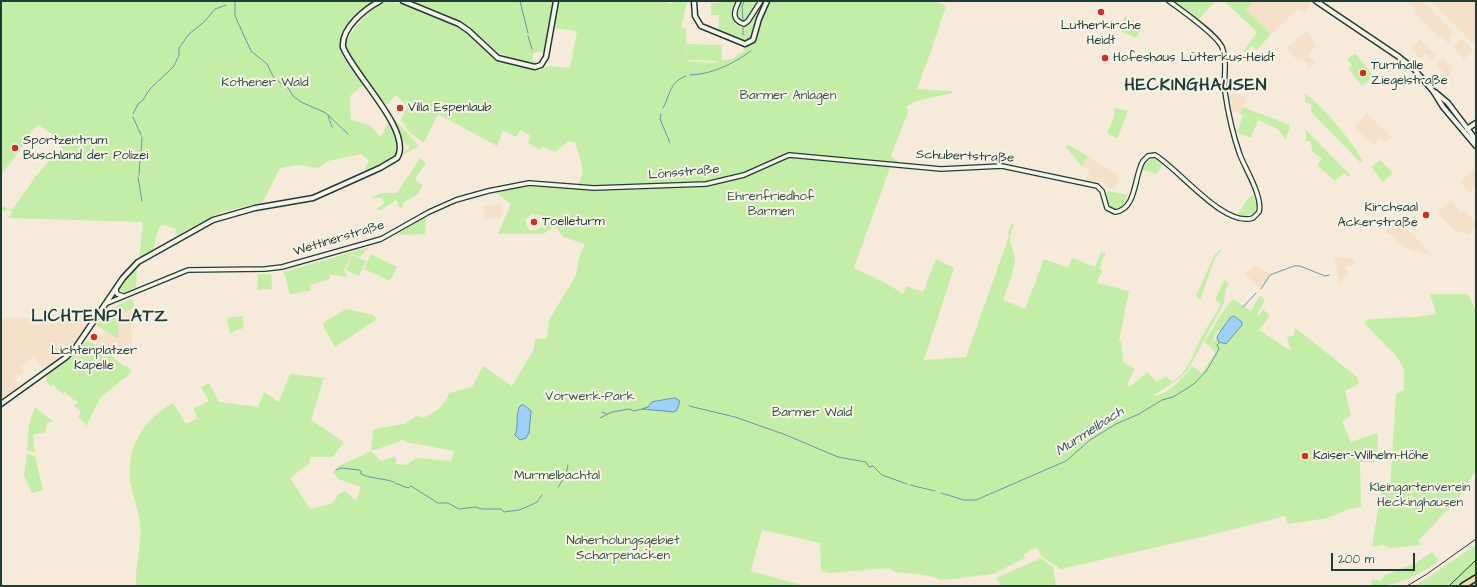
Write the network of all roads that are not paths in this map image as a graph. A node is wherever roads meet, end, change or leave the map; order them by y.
1 (380, 1) edge
2 (403, 1) edge
3 (556, 1) edge
4 (694, 1) edge
5 (739, 1) edge
6 (762, 1) edge
7 (768, 1) edge
8 (1169, 1) edge
9 (1316, 1) edge
10 (1476, 122) edge
11 (1466, 130) junction
12 (1476, 140) edge
13 (1476, 146) edge
14 (789, 155) joint
15 (576, 187) joint
16 (116, 289) junction
17 (124, 296) junction
18 (105, 304) junction
19 (1, 404) edge
20 (1476, 578) edge
21 (1463, 586) edge

1 - 16 main road
2 - 3 main road
4 - 7 main road
5 - 6 street
8 - 14 street, Schubertstraße
9 - 11 main road
10 - 11 main road
11 - 12 main road
11 - 13 main road
14 - 15 street, Lönsstraße
15 - 17 street, Wettinerstraße
16 - 17 street
16 - 18 main road
17 - 18 street, Wettinerstraße
18 - 19 main road
20 - 21 main road

